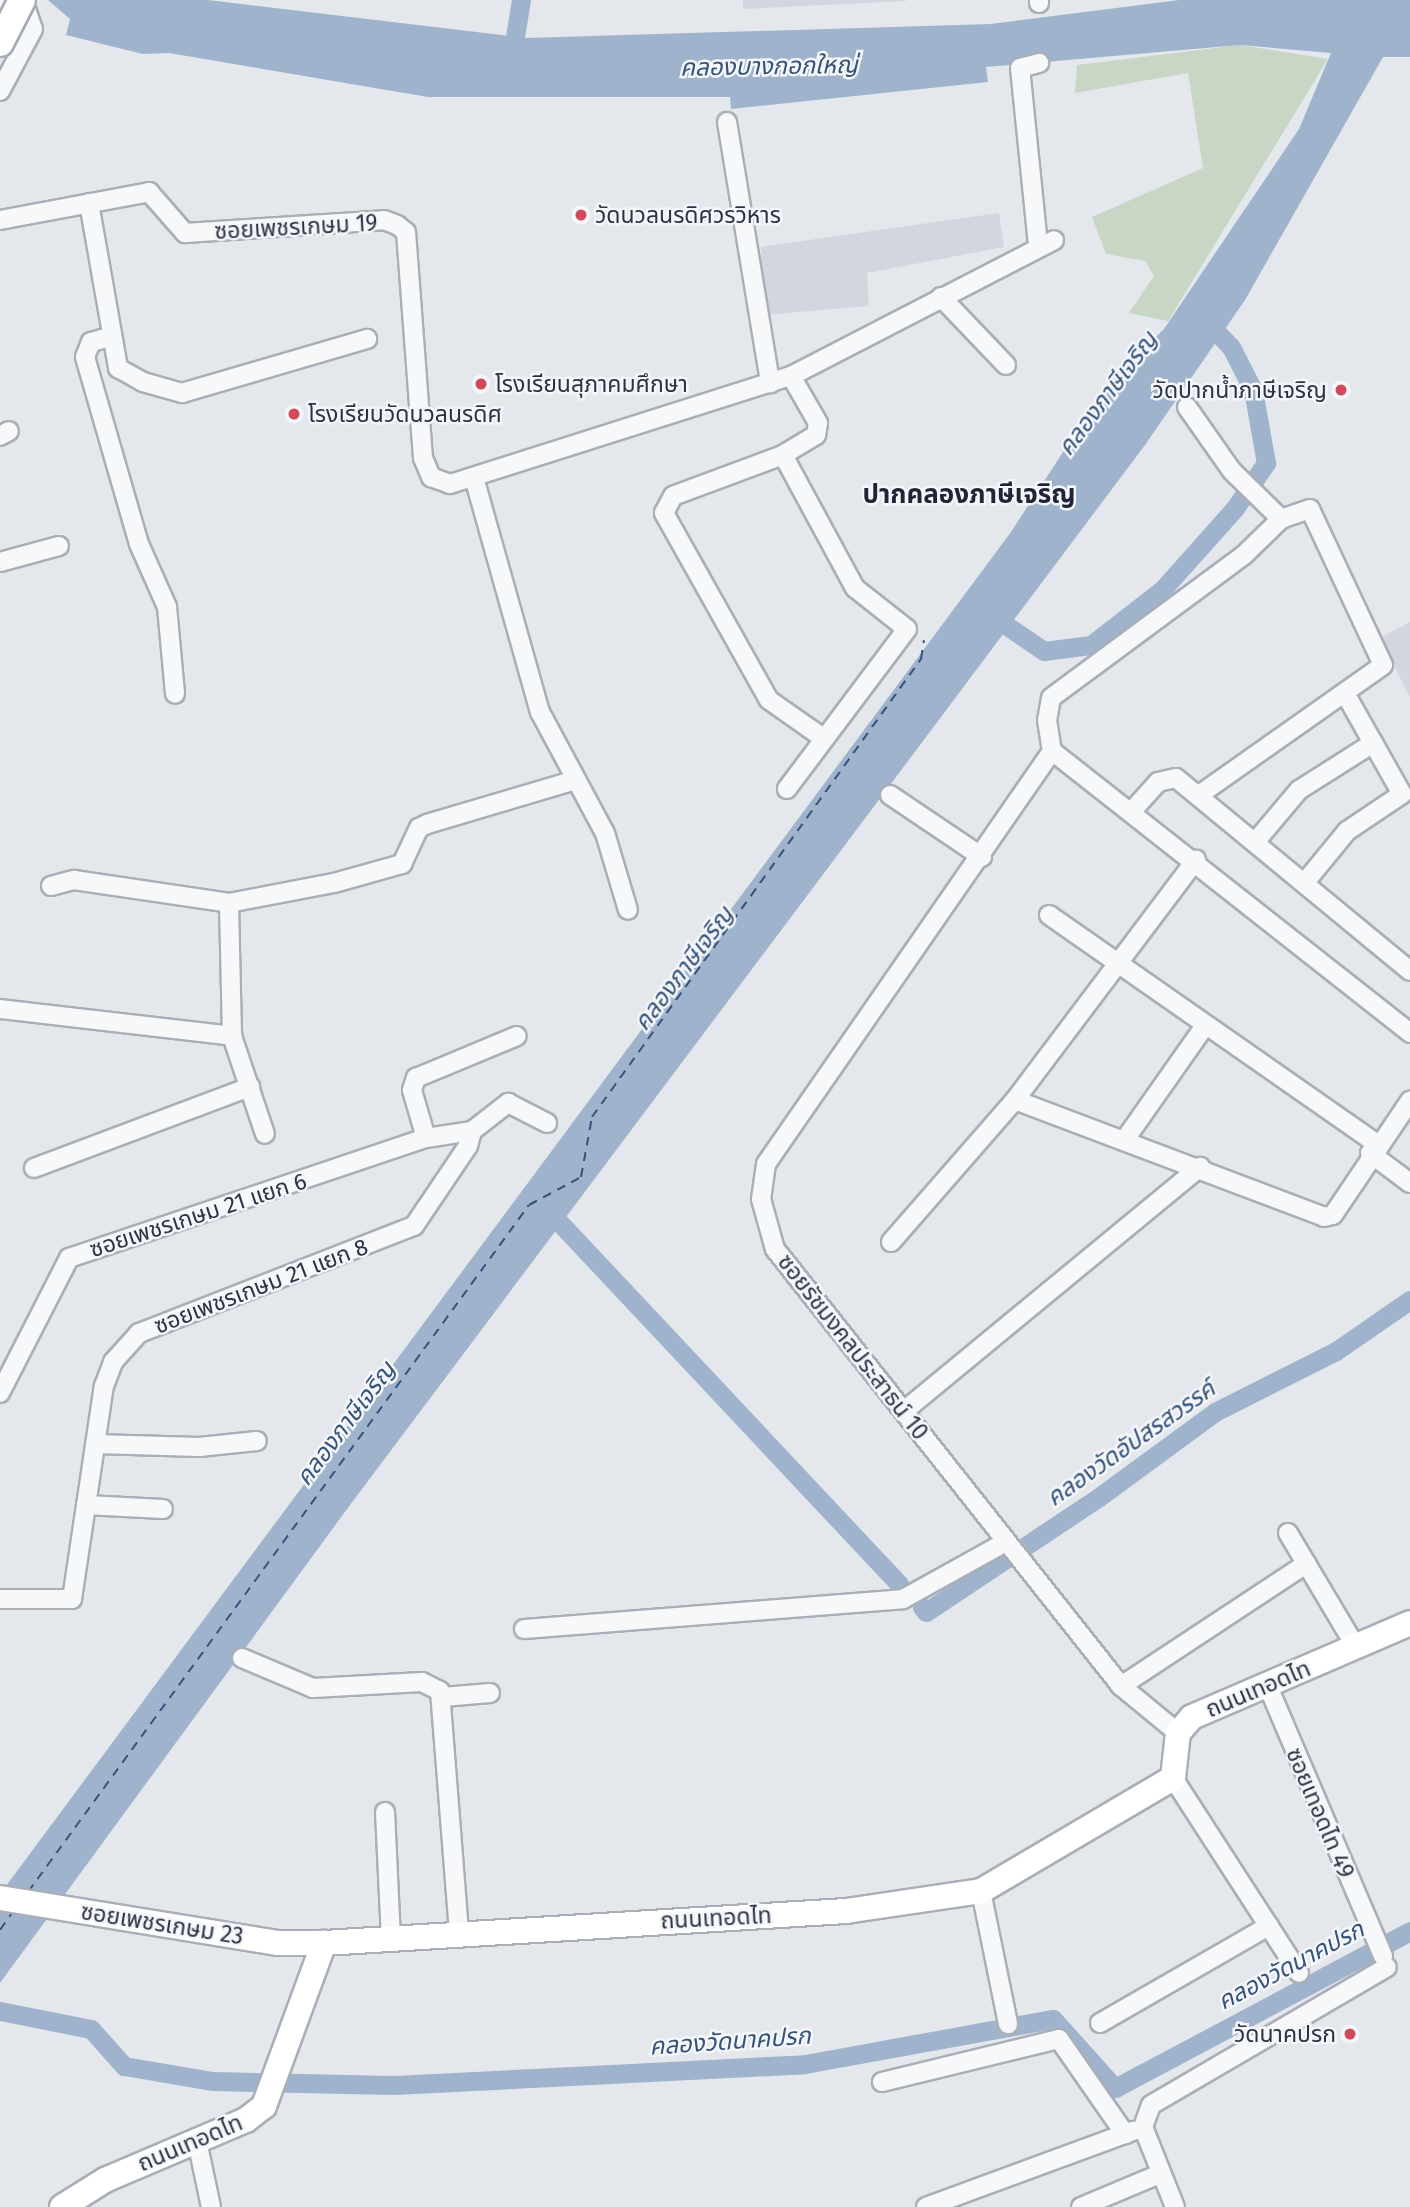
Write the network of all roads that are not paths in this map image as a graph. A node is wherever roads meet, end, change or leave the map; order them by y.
1 (22, 0) edge
2 (0, 1) edge
3 (0, 43) edge
4 (1039, 63) dead end
5 (0, 91) edge
6 (727, 122) dead end
7 (89, 203) junction
8 (0, 220) edge
9 (941, 297) junction
10 (109, 337) junction
11 (367, 339) dead end
12 (1006, 365) dead end
13 (792, 376) junction
14 (770, 383) junction
15 (1187, 407) dead end
16 (783, 455) junction
17 (475, 481) junction
18 (1281, 519) junction
19 (59, 546) dead end
20 (0, 562) edge
21 (175, 694) dead end
22 (1346, 695) junction
23 (823, 738) junction
24 (1373, 743) junction
25 (1052, 751) junction
26 (572, 781) junction
27 (787, 789) dead end
28 (890, 795) dead end
29 (1199, 795) junction
30 (1132, 811) junction
31 (1256, 841) junction
32 (982, 857) junction
33 (1196, 860) junction
34 (1306, 881) junction
35 (51, 886) dead end
36 (229, 902) junction
37 (628, 910) dead end
38 (1049, 915) dead end
39 (1122, 965) junction
40 (1410, 971) edge
41 (0, 1009) edge
42 (1204, 1027) junction
43 (1410, 1032) edge
44 (232, 1036) junction
45 (517, 1036) dead end
46 (250, 1087) junction
47 (1015, 1100) junction
48 (1410, 1101) edge
49 (547, 1123) dead end
50 (472, 1131) junction
51 (265, 1134) dead end
52 (426, 1138) junction
53 (1126, 1138) junction
54 (1373, 1148) junction
55 (1200, 1167) junction
56 (34, 1168) dead end
57 (1410, 1182) edge
58 (891, 1242) dead end
59 (0, 1393) edge
60 (904, 1411) junction
61 (257, 1441) dead end
62 (95, 1444) junction
63 (86, 1505) junction
64 (163, 1509) dead end
65 (1288, 1533) dead end
66 (1007, 1546) junction
67 (1307, 1564) junction
68 (0, 1599) edge
69 (1410, 1623) edge
70 (524, 1629) dead end
71 (1356, 1647) junction
72 (242, 1658) dead end
73 (1267, 1684) junction
74 (1121, 1686) junction
75 (491, 1693) dead end
76 (443, 1697) junction
77 (1178, 1734) junction
78 (1173, 1778) junction
79 (385, 1812) dead end
80 (981, 1891) junction
81 (0, 1898) edge
82 (1269, 1926) junction
83 (459, 1931) junction
84 (391, 1937) junction
85 (324, 1942) junction
86 (1299, 1973) dead end
87 (1100, 2023) dead end
88 (1008, 2024) dead end
89 (882, 2082) dead end
90 (1143, 2127) junction
91 (1125, 2134) junction
92 (197, 2141) junction
93 (1160, 2174) junction
94 (62, 2207) edge
95 (211, 2207) edge
96 (926, 2207) edge
97 (1081, 2207) edge
98 (1175, 2207) edge

1 - 3 main road, bridge
2 - 5 street
4 - 9 street
6 - 14 street
7 - 8 street, ซอยเพชรเกษม 19
7 - 10 street
7 - 17 street, ซอยเพชรเกษม 19
9 - 12 street
9 - 13 street
10 - 11 street
10 - 21 street
13 - 14 street
13 - 16 street
14 - 17 street
15 - 18 street
16 - 23 street
16 - 23 street
17 - 26 street
18 - 22 street
18 - 25 street
19 - 20 street
22 - 24 street
22 - 29 street
23 - 27 street
24 - 31 street
24 - 34 street
25 - 30 street
25 - 32 street, ซอยรัชมงคลประสาธน์ 10
26 - 36 street
26 - 37 street
28 - 32 street
29 - 30 street
29 - 31 street
30 - 33 street
31 - 34 street
32 - 60 street, ซอยรัชมงคลประสาธน์ 10
33 - 39 street
33 - 43 street
34 - 40 street
35 - 36 street
36 - 44 street
38 - 39 street
39 - 42 street
39 - 47 street
41 - 44 street
42 - 53 street
42 - 54 street
44 - 46 street
45 - 52 street
46 - 51 street
46 - 56 street
47 - 53 street
47 - 58 street
48 - 54 street
49 - 50 street, ซอยเพชรเกษม 21 แยก 8
50 - 52 street, ซอยเพชรเกษม 21 แยก 6
50 - 62 street, ซอยเพชรเกษม 21 แยก 8
52 - 59 street, ซอยเพชรเกษม 21 แยก 6
53 - 55 street
54 - 55 street
54 - 57 street
55 - 60 street
60 - 66 street, ซอยรัชมงคลประสาธน์ 10
61 - 62 street
62 - 63 street, ซอยเพชรเกษม 21 แยก 8
63 - 64 street
63 - 68 street, ซอยเพชรเกษม 21 แยก 8
65 - 67 street
66 - 70 street
66 - 74 street, ซอยรัชมงคลประสาธน์ 10
67 - 71 street
67 - 74 street
69 - 71 main road, ถนนเทอดไท
71 - 73 main road, ถนนเทอดไท
72 - 76 street
73 - 77 main road, ถนนเทอดไท
73 - 90 street, ซอยเทอดไท 49
74 - 77 street, ซอยรัชมงคลประสาธน์ 10
75 - 76 street
76 - 83 street
77 - 78 main road
78 - 80 main road, ถนนเทอดไท
78 - 82 street
79 - 84 street
80 - 83 main road, ถนนเทอดไท
80 - 88 street
81 - 85 main road, ซอยเพชรเกษม 23
82 - 86 street
82 - 87 street
83 - 84 main road, ถนนเทอดไท
84 - 85 main road, ถนนเทอดไท
85 - 92 main road, ถนนเทอดไท
89 - 91 street
90 - 91 street
90 - 93 street
91 - 96 street
92 - 94 main road, ถนนเทอดไท
92 - 95 street
93 - 97 street
93 - 98 street

